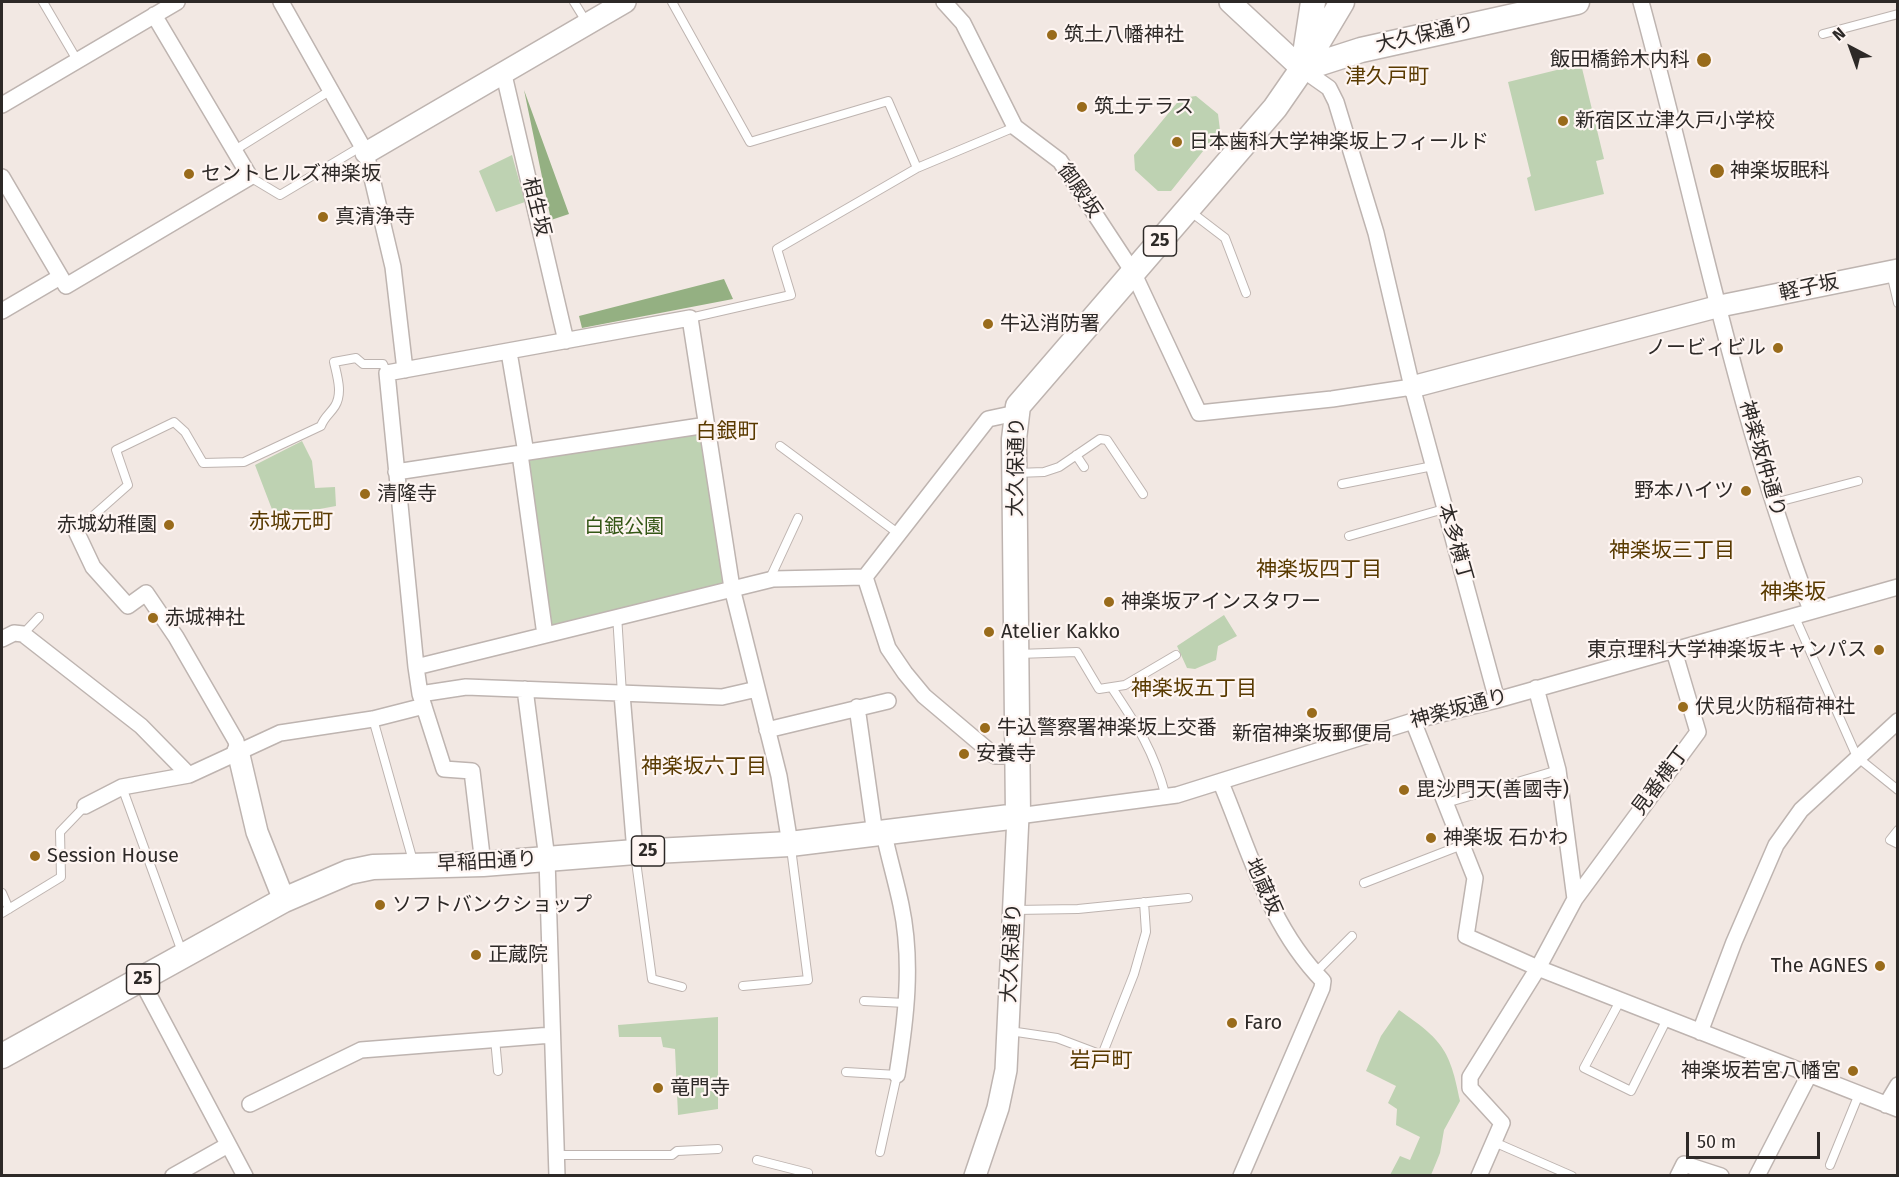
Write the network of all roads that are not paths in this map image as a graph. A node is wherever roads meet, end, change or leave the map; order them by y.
1 (43, 2) edge
2 (177, 2) edge
3 (281, 2) edge
4 (574, 2) edge
5 (625, 2) edge
6 (672, 2) edge
7 (947, 2) edge
8 (1230, 2) edge
9 (1313, 2) edge
10 (1342, 2) edge
11 (1577, 2) edge
12 (1641, 2) edge
13 (1898, 14) edge
14 (154, 15) junction
15 (588, 24) junction
16 (1823, 34) dead end
17 (77, 60) junction
18 (1302, 69) junction
19 (504, 75) junction
20 (331, 90) junction
21 (2, 105) edge
22 (1015, 127) junction
23 (364, 149) junction
24 (235, 150) junction
25 (917, 168) junction
26 (2, 177) edge
27 (250, 177) junction
28 (1187, 209) junction
29 (1894, 271) edge
30 (1133, 272) junction
31 (60, 278) junction
32 (1246, 293) dead end
33 (1898, 303) edge
34 (1720, 306) junction
35 (2, 311) edge
36 (690, 318) junction
37 (566, 341) junction
38 (509, 352) junction
39 (405, 370) junction
40 (387, 373) junction
41 (1412, 387) junction
42 (1016, 413) junction
43 (707, 425) junction
44 (780, 446) dead end
45 (523, 453) junction
46 (1076, 455) junction
47 (1433, 466) junction
48 (1084, 467) dead end
49 (396, 472) junction
50 (1015, 473) junction
51 (1858, 481) dead end
52 (1342, 484) dead end
53 (1143, 494) dead end
54 (1774, 503) junction
55 (1444, 508) junction
56 (798, 518) dead end
57 (76, 531) joint
58 (899, 534) junction
59 (1349, 536) dead end
60 (865, 577) junction
61 (773, 579) junction
62 (1898, 587) edge
63 (732, 588) junction
64 (1811, 610) junction
65 (616, 615) junction
66 (1794, 615) junction
67 (39, 617) dead end
68 (23, 634) junction
69 (545, 635) junction
70 (2, 639) edge
71 (1674, 651) junction
72 (1017, 654) junction
73 (1176, 655) dead end
74 (416, 667) junction
75 (1112, 688) junction
76 (1536, 688) junction
77 (525, 689) junction
78 (757, 689) junction
79 (622, 694) junction
80 (422, 700) junction
81 (1497, 700) junction
82 (888, 701) dead end
83 (857, 707) junction
84 (373, 718) junction
85 (1413, 721) junction
86 (1898, 721) edge
87 (767, 730) junction
88 (238, 751) junction
89 (1018, 756) junction
90 (1857, 757) junction
91 (1558, 770) junction
92 (189, 775) junction
93 (1221, 783) junction
94 (122, 787) junction
95 (1898, 790) edge
96 (1166, 797) junction
97 (1446, 803) junction
98 (85, 806) joint
99 (1018, 816) junction
100 (1898, 830) edge
101 (879, 834) junction
102 (790, 844) junction
103 (1898, 844) edge
104 (1462, 845) junction
105 (635, 852) junction
106 (547, 859) junction
107 (483, 864) junction
108 (414, 865) junction
109 (1364, 883) dead end
110 (2, 893) edge
111 (1188, 898) dead end
112 (1575, 899) junction
113 (284, 900) junction
114 (1144, 902) junction
115 (1013, 910) junction
116 (5, 911) edge
117 (1352, 936) dead end
118 (184, 956) junction
119 (1538, 968) junction
120 (1319, 977) junction
121 (141, 980) junction
122 (743, 986) dead end
123 (682, 987) dead end
124 (864, 1001) dead end
125 (1620, 1001) junction
126 (906, 1003) junction
127 (1667, 1019) junction
128 (1008, 1031) junction
129 (1700, 1032) junction
130 (552, 1035) junction
131 (495, 1039) junction
132 (2, 1056) edge
133 (498, 1071) dead end
134 (846, 1072) dead end
135 (897, 1075) junction
136 (1809, 1075) junction
137 (1898, 1085) edge
138 (1859, 1094) junction
139 (250, 1104) dead end
140 (1892, 1107) edge
141 (1494, 1142) junction
142 (228, 1145) junction
143 (718, 1149) dead end
144 (880, 1152) dead end
145 (557, 1155) junction
146 (757, 1160) dead end
147 (1830, 1165) dead end
148 (173, 1176) edge
149 (245, 1176) edge
150 (557, 1176) edge
151 (807, 1176) edge
152 (975, 1176) edge
153 (1241, 1176) edge
154 (1479, 1176) edge
155 (1572, 1176) edge
156 (1678, 1176) edge
157 (1721, 1176) edge
158 (1756, 1176) edge

1 - 17 lane
2 - 14 street
3 - 20 street
4 - 15 lane
5 - 15 street
6 - 25 lane
7 - 22 street
8 - 18 street
9 - 18 main road, 25
10 - 18 main road, 25
11 - 18 main road, 大久保通り
12 - 34 street, 神楽坂仲通り
13 - 16 lane
14 - 17 street
14 - 24 street
15 - 19 street
17 - 21 street
18 - 28 main road, 大久保通り / 25
18 - 41 street, 本多横丁
19 - 23 street
19 - 37 street, 相生坂
20 - 23 street
20 - 24 lane
22 - 25 lane
22 - 30 street, 御殿坂
23 - 27 lane
23 - 39 street
24 - 27 street
25 - 36 lane
26 - 31 street
27 - 31 street
28 - 30 main road, 大久保通り / 25
28 - 32 lane
29 - 33 lane
29 - 34 street, 軽子坂
30 - 41 street, 御殿坂
30 - 42 main road, 大久保通り / 25
31 - 35 street
34 - 41 street, 軽子坂
34 - 54 street, 神楽坂仲通り
36 - 37 street
36 - 43 street
37 - 38 street
38 - 39 street
38 - 45 street
39 - 40 street
40 - 49 street
40 - 57 lane
41 - 47 street, 本多横丁
42 - 50 main road, 大久保通り
42 - 58 street
43 - 45 street
43 - 63 street
44 - 58 lane
45 - 49 street
45 - 69 street
46 - 48 lane
46 - 50 lane
46 - 53 lane
47 - 52 lane
47 - 55 street, 本多横丁
49 - 74 street
50 - 72 main road, 大久保通り
51 - 54 lane
54 - 64 street, 神楽坂仲通り
55 - 59 lane
55 - 81 street, 本多横丁
56 - 61 lane
57 - 88 street
58 - 60 street
60 - 61 street
60 - 89 street
61 - 63 street
62 - 64 street, 神楽坂通り
63 - 65 street
63 - 78 street
64 - 66 street, 神楽坂通り
65 - 69 street
65 - 79 lane
66 - 71 street, 神楽坂通り
66 - 90 lane
67 - 68 lane
68 - 70 street
68 - 92 street
69 - 74 street
71 - 76 street, 神楽坂通り
71 - 112 street, 見番横丁
72 - 75 lane
72 - 89 main road, 大久保通り
73 - 75 lane
74 - 80 street
75 - 96 lane
76 - 81 street, 神楽坂通り
76 - 91 street
77 - 79 street
77 - 80 street
77 - 106 street
78 - 79 street
78 - 87 street
79 - 105 street
80 - 84 street
80 - 107 street
81 - 85 street, 神楽坂通り
82 - 83 street
83 - 87 street
83 - 101 street
84 - 88 street
84 - 108 lane
85 - 93 street, 神楽坂通り
85 - 97 street
86 - 90 street
87 - 102 street
88 - 92 street
88 - 113 street
89 - 99 main road, 大久保通り
90 - 95 lane
90 - 129 street
91 - 97 lane
91 - 112 street
92 - 94 street
93 - 96 street, 神楽坂通り
93 - 120 street, 地蔵坂
94 - 98 street
94 - 118 lane
96 - 99 street, 神楽坂通り
97 - 104 street
98 - 116 lane
99 - 101 main road, 早稲田通り / 25
99 - 115 street, 大久保通り
100 - 103 lane
101 - 102 main road, 早稲田通り / 25
101 - 126 street
102 - 105 main road, 早稲田通り / 25
102 - 122 lane
104 - 109 lane
104 - 119 street
105 - 106 main road, 早稲田通り / 25
105 - 123 lane
106 - 107 main road, 早稲田通り / 25
106 - 130 street
107 - 108 main road, 早稲田通り / 25
108 - 113 main road, 早稲田通り / 25
110 - 116 lane
111 - 114 lane
112 - 119 street
113 - 118 main road, 早稲田通り / 25
114 - 115 lane
114 - 128 lane
115 - 128 street, 大久保通り
117 - 120 lane
118 - 121 main road, 早稲田通り / 25
119 - 125 street
119 - 141 street
120 - 153 street
121 - 132 main road, 早稲田通り / 25
121 - 142 street
124 - 126 lane
125 - 127 street
125 - 127 lane
126 - 135 street
127 - 129 street
128 - 152 street, 大久保通り
129 - 136 street
130 - 131 street
130 - 145 street
131 - 133 lane
131 - 139 street
134 - 135 lane
135 - 144 lane
136 - 138 street
136 - 158 street
137 - 140 street
138 - 140 street
138 - 147 lane
141 - 154 street
141 - 155 lane
142 - 148 street
142 - 149 street
143 - 145 lane
145 - 150 street
146 - 151 lane
156 - 157 street

